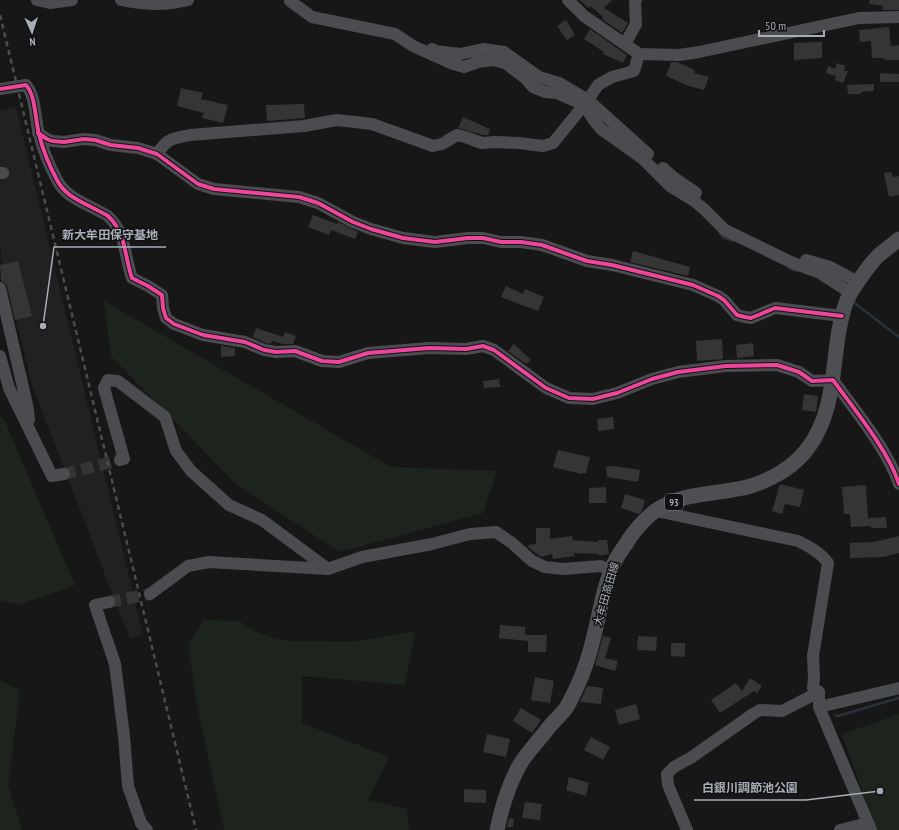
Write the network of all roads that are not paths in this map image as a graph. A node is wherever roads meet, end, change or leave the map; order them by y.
1 (37, 0) edge
2 (72, 0) edge
3 (121, 0) edge
4 (188, 0) edge
5 (292, 0) edge
6 (568, 0) edge
7 (636, 0) edge
8 (899, 17) edge
9 (625, 44) junction
10 (639, 54) junction
11 (0, 88) edge
12 (586, 103) junction
13 (38, 133) junction
14 (157, 154) junction
15 (899, 240) edge
16 (0, 288) edge
17 (855, 288) junction
18 (842, 316) junction
19 (0, 356) edge
20 (833, 380) junction
21 (30, 428) junction
22 (120, 460) dead end
23 (64, 474) tunnel mouth
24 (899, 484) edge
25 (656, 511) junction
26 (328, 568) junction
27 (611, 571) junction
28 (150, 594) tunnel mouth
29 (109, 602) tunnel mouth
30 (899, 688) edge
31 (819, 692) junction
32 (819, 707) junction
33 (869, 826) edge
34 (147, 830) edge
35 (497, 830) edge
36 (687, 830) edge
37 (840, 830) edge

1 - 2 street
3 - 4 street
5 - 12 street
6 - 9 street
7 - 9 street
8 - 10 street
9 - 10 street
10 - 12 street
11 - 13 street
12 - 14 street
12 - 17 street
13 - 14 street
13 - 20 street
14 - 18 street
15 - 17 main road, 大牟田高田線 / 93
16 - 21 street
17 - 18 main road, 大牟田高田線 / 93
18 - 20 main road, 大牟田高田線 / 93
19 - 21 street
20 - 24 street
20 - 25 main road, 大牟田高田線 / 93
21 - 23 street
22 - 26 street
25 - 27 main road, 大牟田高田線 / 93
25 - 31 street
26 - 27 street
26 - 28 street
27 - 35 main road, 大牟田高田線 / 93
29 - 34 street
30 - 32 street
31 - 32 street
31 - 36 street
32 - 33 street
33 - 37 street

